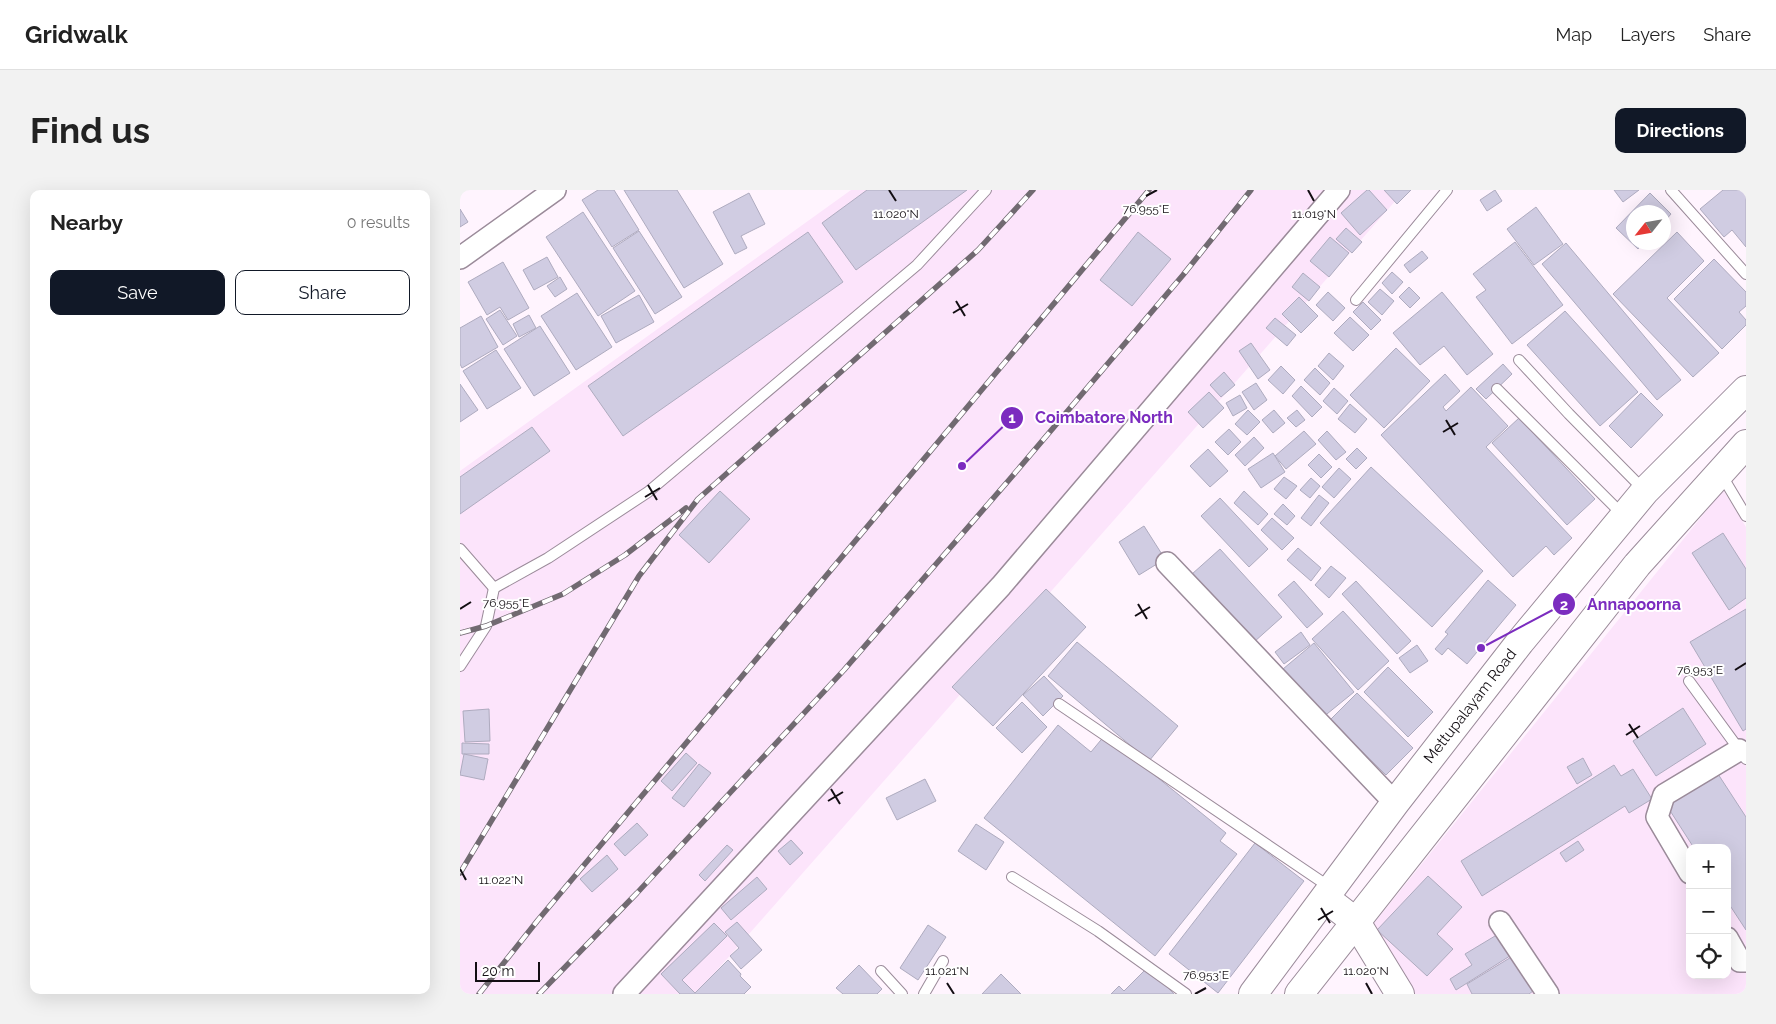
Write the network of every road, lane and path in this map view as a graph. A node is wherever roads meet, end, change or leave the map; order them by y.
1 (555, 190) edge
2 (986, 190) edge
3 (1338, 190) edge
4 (1447, 190) edge
5 (1671, 190) edge
6 (460, 258) edge
7 (1746, 274) edge
8 (1356, 300) dead end
9 (1519, 360) dead end
10 (1497, 389) dead end
11 (1746, 390) edge
12 (1746, 444) edge
13 (1720, 472) junction
14 (1645, 490) junction
15 (1624, 516) junction
16 (1746, 516) edge
17 (460, 549) edge
18 (1167, 563) dead end
19 (494, 588) junction
20 (460, 666) edge
21 (1689, 682) dead end
22 (1059, 704) dead end
23 (1742, 755) edge
24 (1395, 803) junction
25 (1686, 866) edge
26 (1012, 877) dead end
27 (1328, 893) junction
28 (1356, 922) junction
29 (1500, 922) dead end
30 (1731, 945) edge
31 (943, 961) dead end
32 (1746, 961) edge
33 (881, 971) dead end
34 (624, 994) edge
35 (902, 994) edge
36 (924, 994) edge
37 (1186, 994) edge
38 (1253, 994) edge
39 (1299, 994) edge
40 (1400, 994) edge
41 (1548, 994) edge

1 - 6 street
2 - 19 lane
3 - 34 street
4 - 8 lane
5 - 7 lane
9 - 14 lane
10 - 15 lane
11 - 14 main road, Mettupalayam Road
12 - 13 main road
13 - 16 lane
13 - 28 main road
14 - 15 main road, Mettupalayam Road
15 - 24 main road, Mettupalayam Road
17 - 19 lane
18 - 24 street
19 - 20 lane
21 - 23 lane
22 - 27 lane
23 - 25 street
24 - 27 main road, Mettupalayam Road
26 - 37 lane
27 - 28 main road
27 - 38 main road, Mettupalayam Road
28 - 39 main road
28 - 40 main road
29 - 41 street
30 - 32 street
31 - 36 lane
33 - 35 lane

